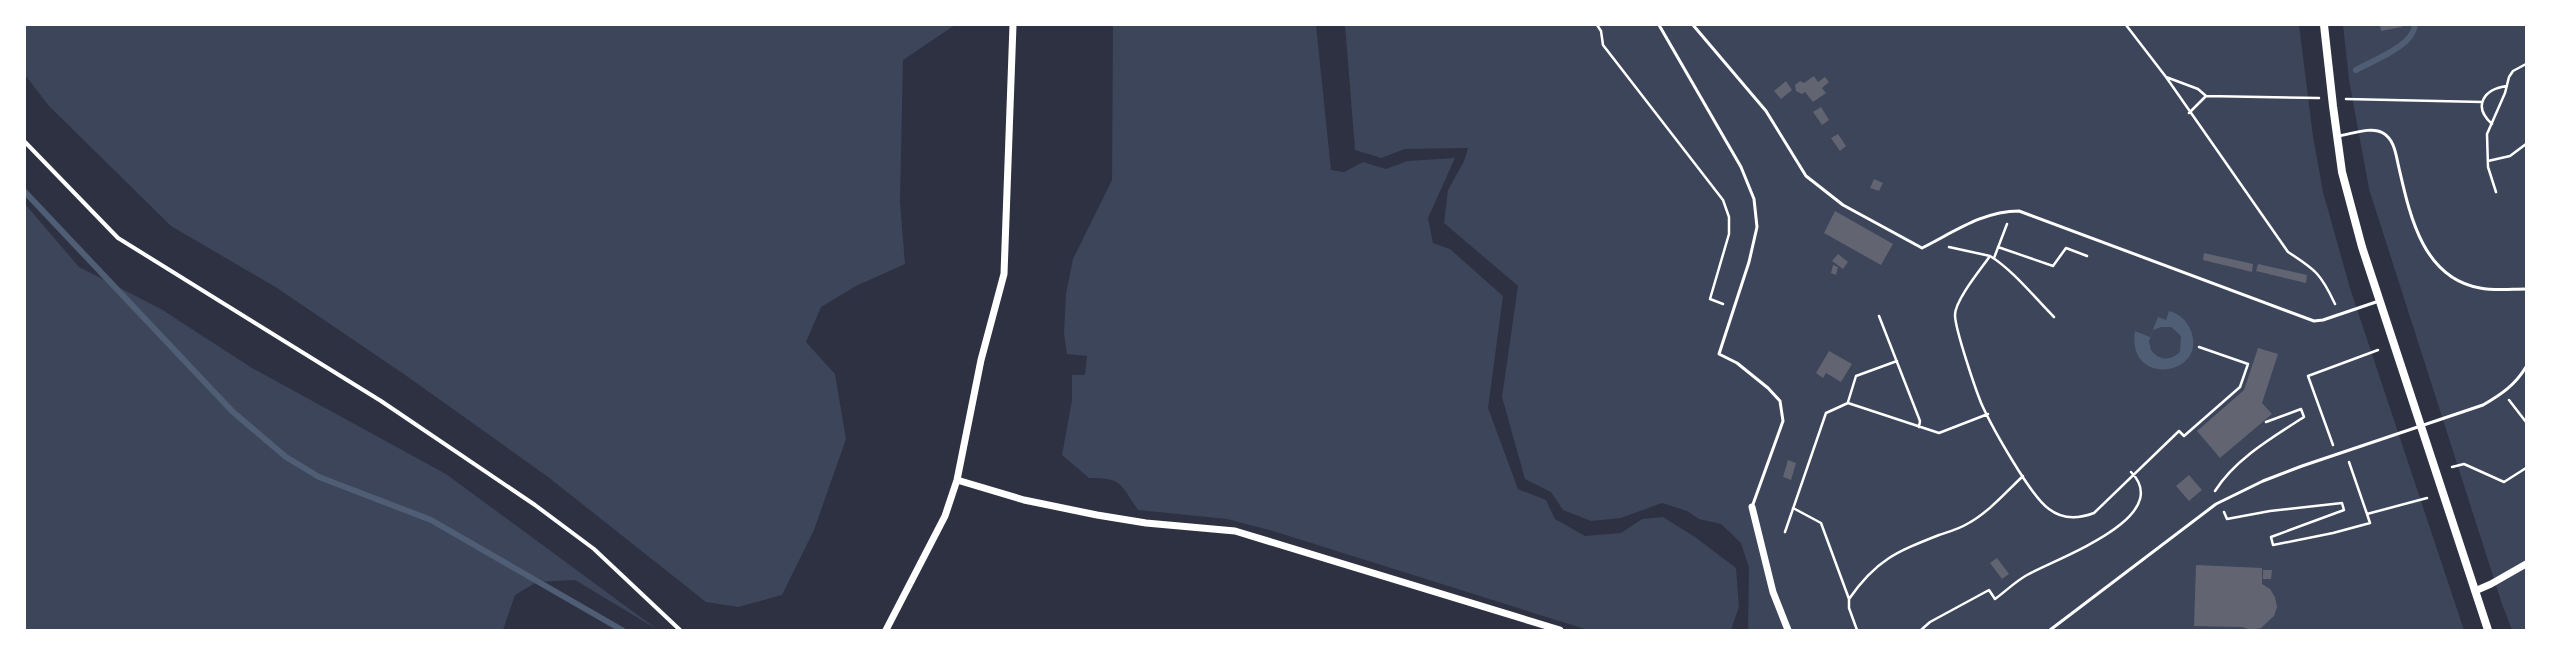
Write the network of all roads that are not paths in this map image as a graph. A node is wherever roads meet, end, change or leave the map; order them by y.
1 (1013, 25) edge
2 (1659, 25) edge
3 (1693, 25) edge
4 (2324, 25) edge
5 (2337, 136) junction
6 (25, 142) edge
7 (2526, 289) edge
8 (2379, 300) junction
9 (2526, 366) edge
10 (957, 480) junction
11 (1752, 507) joint
12 (2526, 564) edge
13 (2475, 590) junction
14 (680, 630) edge
15 (886, 630) edge
16 (1560, 630) edge
17 (1788, 630) edge
18 (2050, 630) edge
19 (2488, 630) edge

1 - 10 street
2 - 11 lane
3 - 8 lane
4 - 5 main road
5 - 7 lane
5 - 8 main road
6 - 14 street
8 - 13 main road
9 - 18 lane
10 - 15 street
10 - 16 street
11 - 17 street
12 - 13 street
13 - 19 main road

